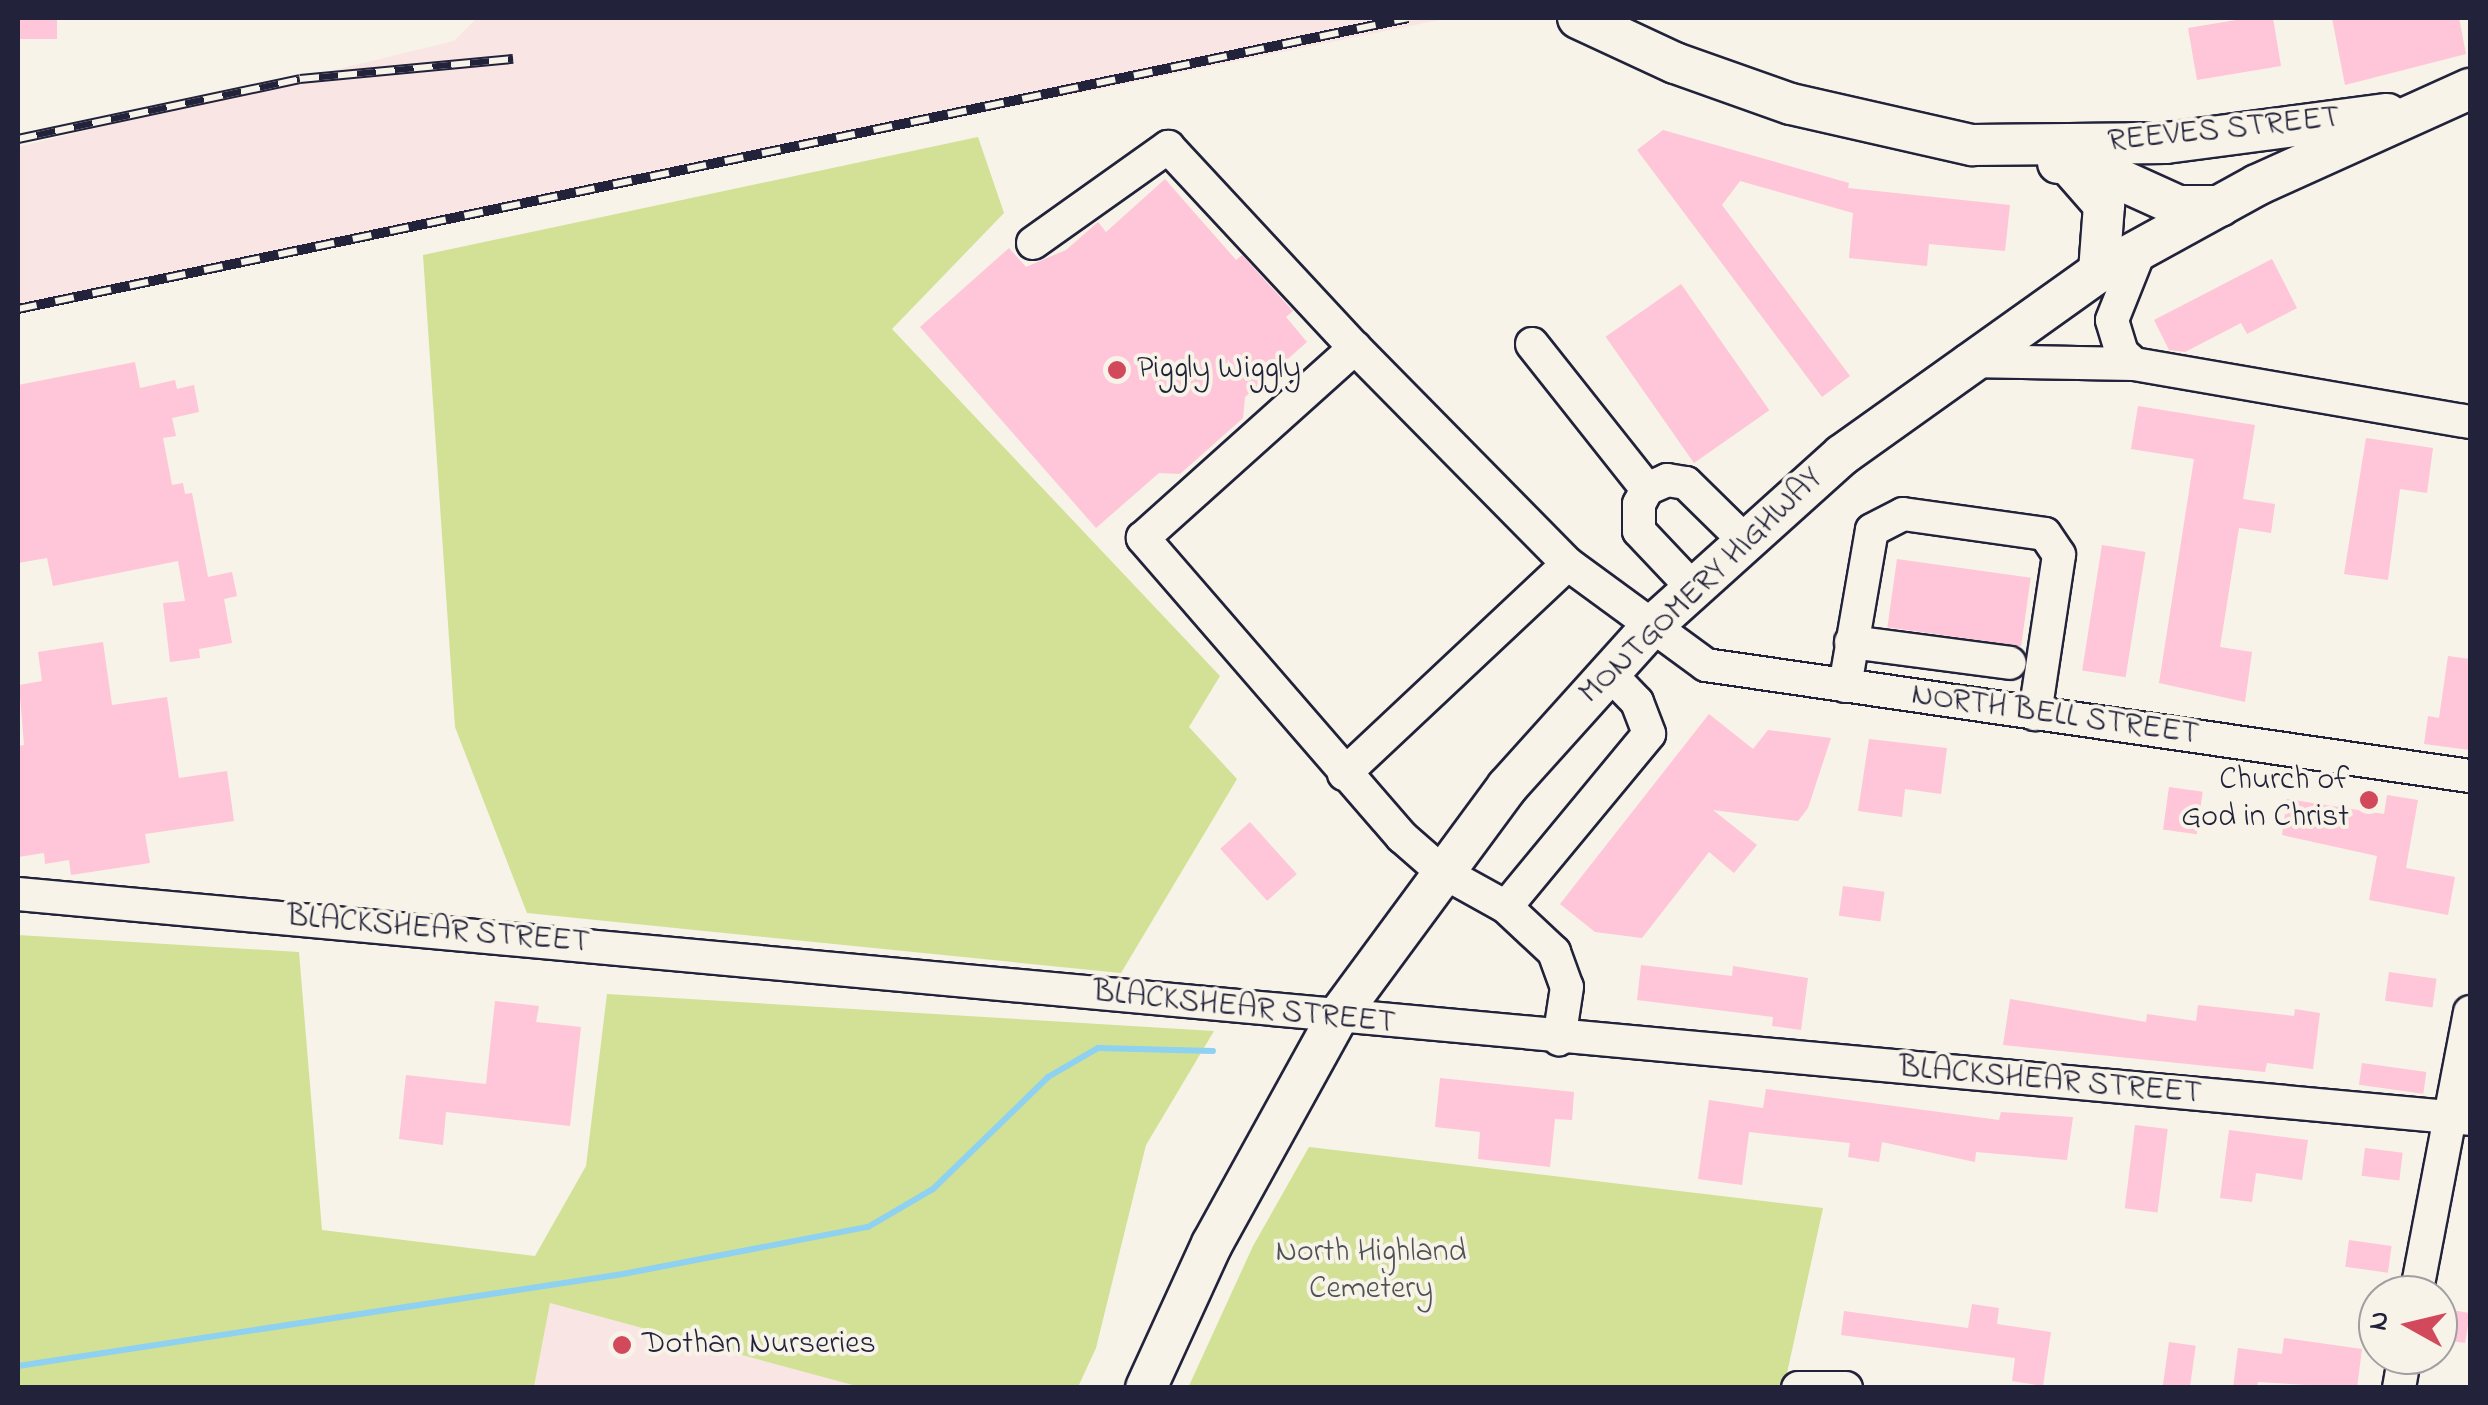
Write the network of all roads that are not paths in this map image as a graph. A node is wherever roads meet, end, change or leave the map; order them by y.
1 (1578, 18) edge
2 (2470, 88) edge
3 (2416, 112) junction
4 (1972, 145) junction
5 (2112, 146) junction
6 (2066, 164) junction
7 (2162, 230) junction
8 (1033, 243) dead end
9 (2099, 272) junction
10 (1532, 344) dead end
11 (1355, 348) junction
12 (1967, 361) junction
13 (2134, 364) junction
14 (2470, 422) edge
15 (1647, 489) junction
16 (1744, 540) junction
17 (1568, 564) junction
18 (1692, 587) junction
19 (1651, 626) junction
20 (1851, 642) junction
21 (2010, 663) dead end
22 (1608, 672) junction
23 (1845, 686) junction
24 (2035, 714) junction
25 (1344, 774) junction
26 (2470, 776) edge
27 (1441, 871) junction
28 (18, 894) edge
29 (1506, 907) junction
30 (2470, 1012) edge
31 (1336, 1019) junction
32 (1559, 1040) junction
33 (2461, 1118) edge
34 (2421, 1275) edge
35 (1798, 1385) edge
36 (1146, 1388) edge
37 (1846, 1388) edge

1 - 4 main road, REEVES STREET
2 - 3 main road, MONTGOMERY HIGHWAY
3 - 5 main road, REEVES STREET
3 - 7 main road, MONTGOMERY HIGHWAY
4 - 5 main road, REEVES STREET
4 - 6 main road, REEVES STREET
5 - 7 main road
6 - 7 main road, REEVES STREET
6 - 9 main road
7 - 9 main road, MONTGOMERY HIGHWAY
7 - 13 street
8 - 11 street, NORTH BELL STREET
9 - 12 main road, MONTGOMERY HIGHWAY
10 - 15 street
11 - 17 street, NORTH BELL STREET
11 - 25 street
12 - 13 street
12 - 16 main road, MONTGOMERY HIGHWAY
13 - 14 street
15 - 16 street
15 - 18 street
16 - 18 main road, MONTGOMERY HIGHWAY
17 - 19 street, NORTH BELL STREET
17 - 25 street
18 - 19 main road, MONTGOMERY HIGHWAY
19 - 22 main road, MONTGOMERY HIGHWAY
19 - 23 street, NORTH BELL STREET
20 - 21 street
20 - 23 street
20 - 24 street
22 - 27 main road, MONTGOMERY HIGHWAY
22 - 29 street
23 - 24 street, NORTH BELL STREET
24 - 26 street, NORTH BELL STREET
25 - 27 street
27 - 29 street
27 - 31 main road, MONTGOMERY HIGHWAY
28 - 31 street, BLACKSHEAR STREET
29 - 32 street
30 - 33 street
31 - 32 street, BLACKSHEAR STREET
31 - 36 main road, MONTGOMERY HIGHWAY
32 - 33 street, BLACKSHEAR STREET
33 - 34 street
35 - 37 street

